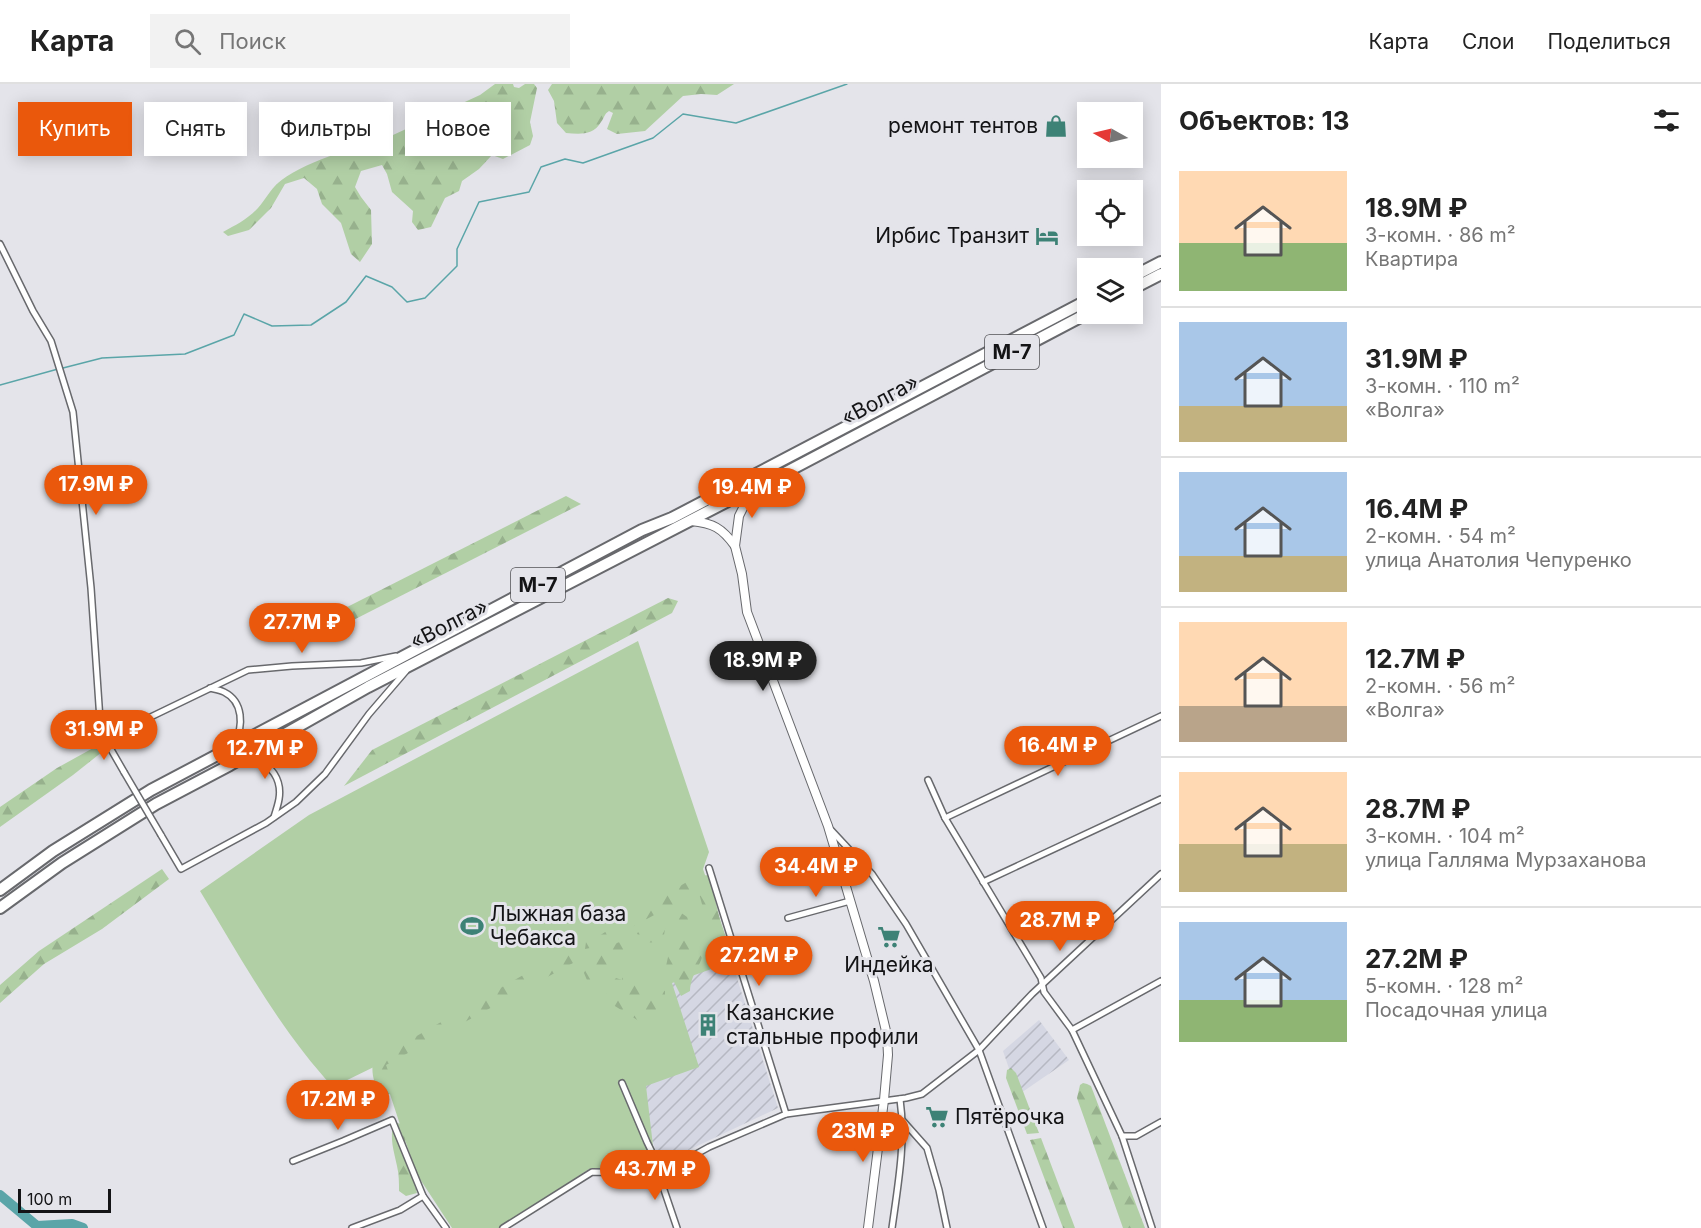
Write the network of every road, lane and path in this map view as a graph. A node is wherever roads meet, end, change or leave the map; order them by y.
1 (0, 244) edge
2 (1161, 262) edge
3 (1143, 271) edge
4 (1161, 274) edge
5 (1143, 283) edge
6 (1077, 306) edge
7 (1077, 319) edge
8 (758, 487) junction
9 (691, 521) junction
10 (735, 546) junction
11 (405, 655) junction
12 (410, 666) junction
13 (210, 688) junction
14 (1161, 716) edge
15 (105, 739) junction
16 (233, 746) junction
17 (230, 765) junction
18 (928, 780) dead end
19 (1161, 798) edge
20 (274, 817) junction
21 (945, 818) junction
22 (828, 826) junction
23 (709, 868) dead end
24 (1161, 874) edge
25 (983, 882) junction
26 (0, 890) edge
27 (850, 901) junction
28 (0, 908) edge
29 (788, 918) dead end
30 (1161, 981) edge
31 (1042, 985) junction
32 (1072, 1030) junction
33 (979, 1050) junction
34 (622, 1083) dead end
35 (900, 1099) junction
36 (884, 1100) junction
37 (786, 1114) junction
38 (903, 1121) junction
39 (1161, 1122) edge
40 (1122, 1136) junction
41 (293, 1161) dead end
42 (662, 1173) junction
43 (423, 1196) junction
44 (352, 1228) edge
45 (446, 1228) edge
46 (503, 1228) edge
47 (677, 1228) edge
48 (868, 1228) edge
49 (892, 1228) edge
50 (947, 1228) edge
51 (1043, 1228) edge
52 (1152, 1228) edge

1 - 15 street
2 - 3 highway
4 - 5 highway
6 - 11 highway, «Волга» / М-7
7 - 8 highway, «Волга» / М-7
8 - 9 highway, «Волга» / М-7
8 - 10 street
9 - 10 street
9 - 12 highway, «Волга» / М-7
10 - 22 street
11 - 13 street
11 - 16 highway, «Волга» / М-7
12 - 17 highway, «Волга» / М-7
12 - 20 street
13 - 15 street
13 - 16 street
14 - 21 street
15 - 20 street, bridge
16 - 26 highway, «Волга» / М-7
17 - 20 street
17 - 28 highway, «Волга» / М-7
18 - 21 street
19 - 25 street
21 - 25 street
22 - 27 street
22 - 33 street
23 - 37 street
24 - 31 street
25 - 31 street
27 - 29 street
27 - 36 street
30 - 32 street
31 - 32 street
31 - 33 street
32 - 40 street
33 - 35 street
33 - 51 street
34 - 42 street
35 - 36 street
35 - 38 street
36 - 37 street
36 - 48 street
37 - 42 street
38 - 49 street
38 - 50 street
39 - 40 street
40 - 52 street
41 - 43 street
42 - 46 street
42 - 47 street
43 - 44 street
43 - 45 street

